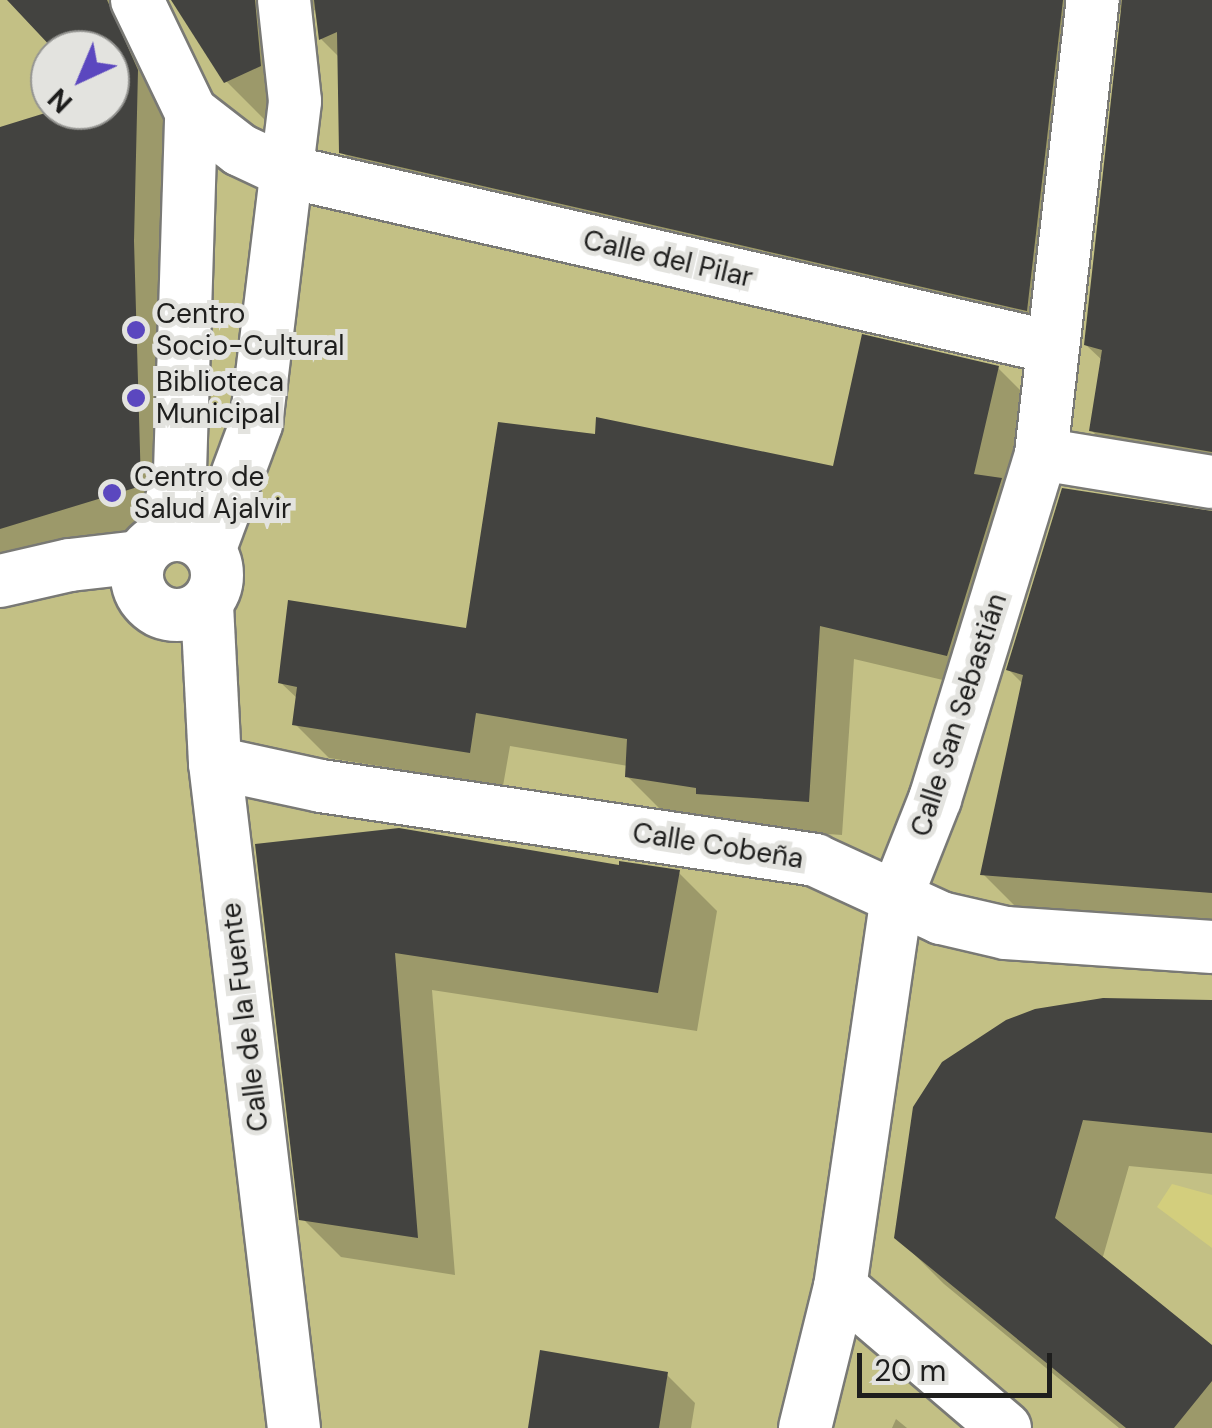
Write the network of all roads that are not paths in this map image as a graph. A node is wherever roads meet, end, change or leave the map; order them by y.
1 (137, 0) edge
2 (284, 0) edge
3 (1094, 0) edge
4 (192, 112) junction
5 (285, 171) junction
6 (1050, 347) junction
7 (1042, 454) junction
8 (1212, 482) edge
9 (170, 547) junction
10 (0, 581) edge
11 (207, 605) junction
12 (215, 762) junction
13 (897, 895) junction
14 (1212, 947) edge
15 (840, 1287) junction
16 (294, 1428) edge
17 (806, 1428) edge
18 (1005, 1428) edge

1 - 4 street
2 - 5 street
3 - 6 street, Calle San Sebastián
4 - 5 street, Calle del Pilar
4 - 9 street
5 - 6 street, Calle del Pilar
5 - 9 street
6 - 7 street, Calle San Sebastián
7 - 8 street
7 - 13 street, Calle San Sebastián
9 - 10 street
9 - 11 street
9 - 11 street
11 - 12 street, Calle de la Fuente
12 - 13 street, Calle Cobeña
12 - 16 street, Calle de la Fuente
13 - 14 street, Calle Cobeña
13 - 15 street, Calle San Sebastián
15 - 17 street, Calle San Sebastián
15 - 18 street

